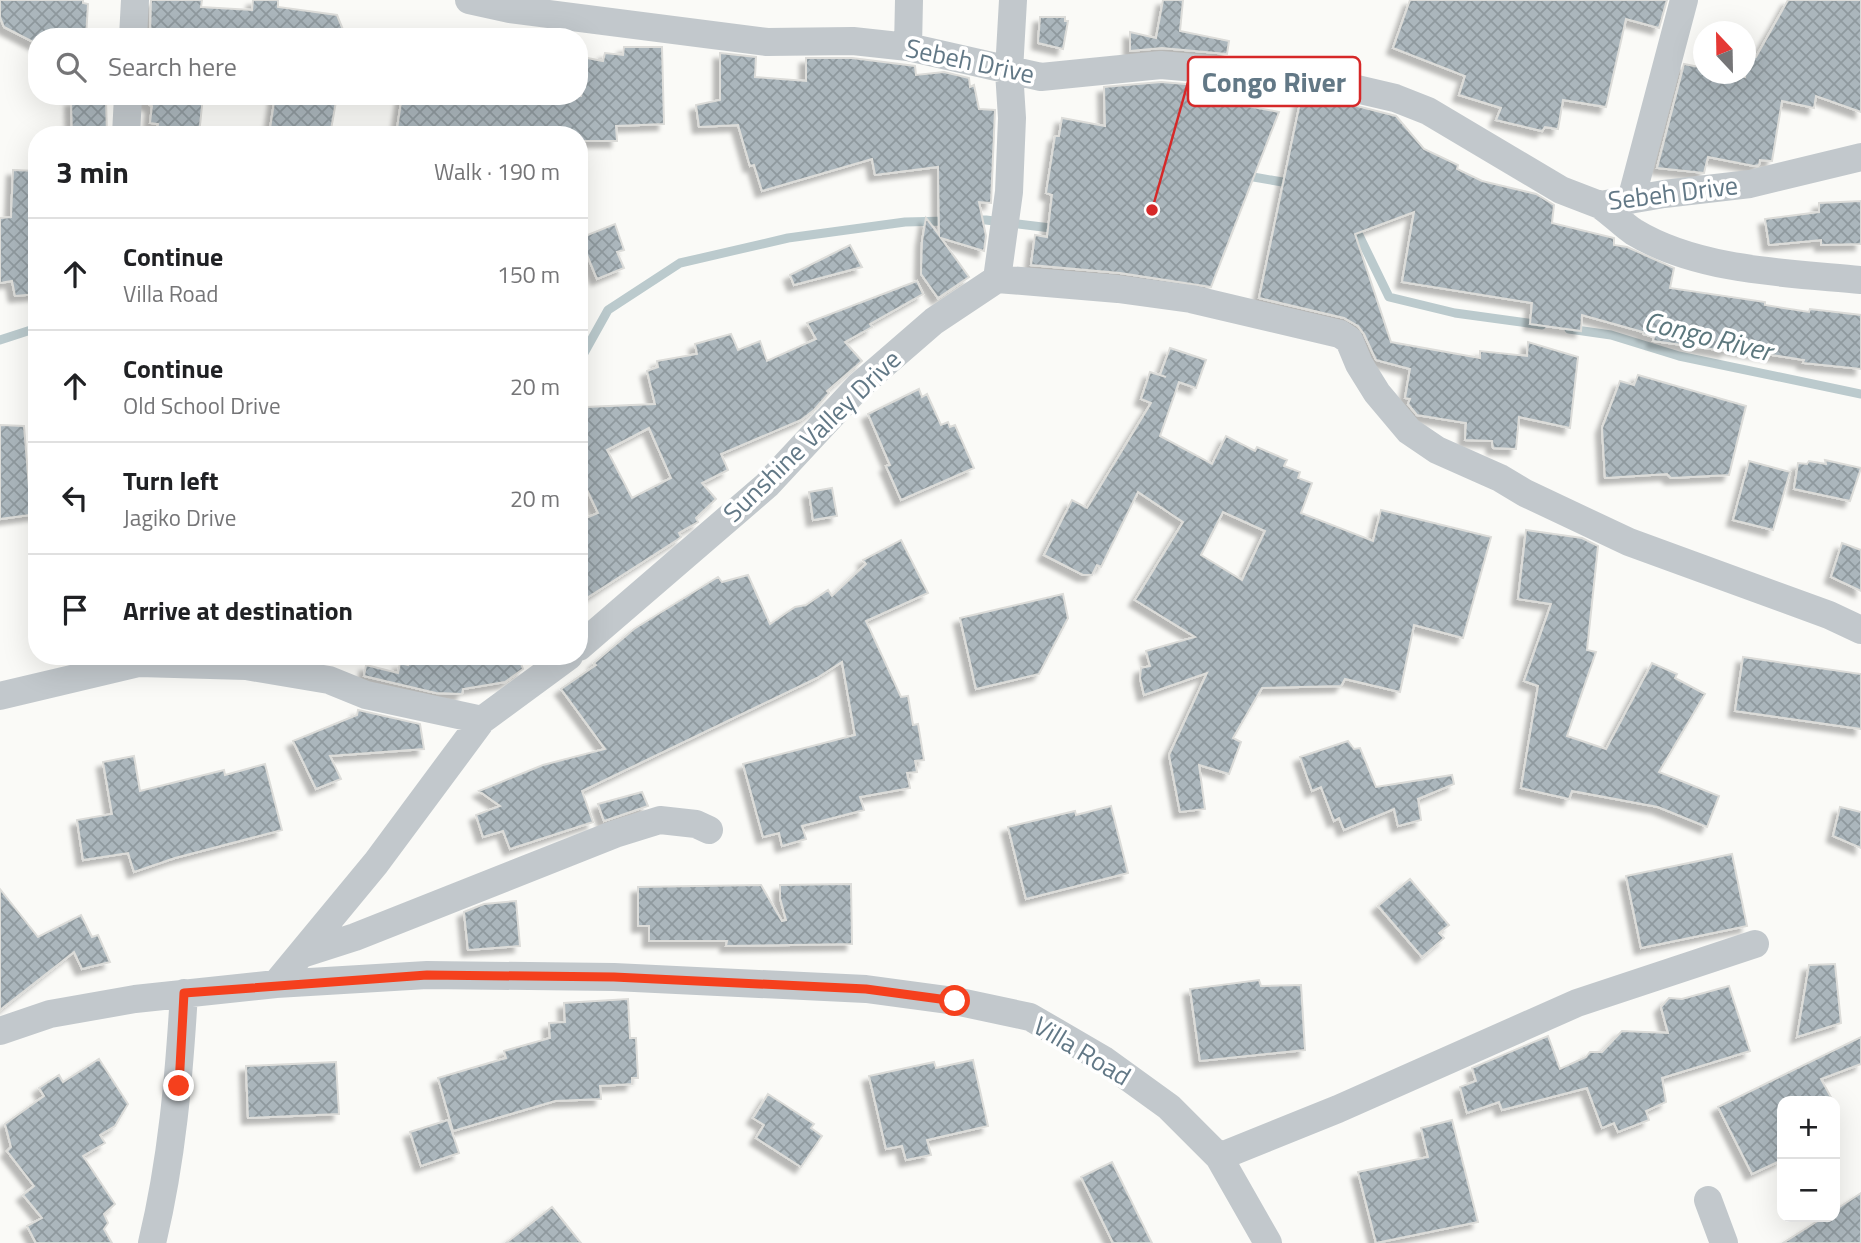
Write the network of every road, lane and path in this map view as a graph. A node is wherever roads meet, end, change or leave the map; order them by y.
1 (135, 0) edge
2 (469, 0) edge
3 (909, 0) edge
4 (1013, 0) edge
5 (1684, 0) edge
6 (133, 28) edge
7 (908, 47) junction
8 (1009, 71) junction
9 (128, 105) edge
10 (126, 126) edge
11 (1861, 157) edge
12 (1631, 200) junction
13 (1601, 205) junction
14 (997, 279) junction
15 (1861, 280) edge
16 (1861, 630) edge
17 (588, 640) edge
18 (120, 665) edge
19 (228, 665) edge
20 (557, 665) edge
21 (0, 696) edge
22 (482, 720) junction
23 (709, 830) dead end
24 (1755, 944) dead end
25 (302, 954) junction
26 (276, 984) junction
27 (184, 993) junction
28 (0, 1031) edge
29 (1219, 1157) junction
30 (1708, 1200) dead end
31 (152, 1243) edge
32 (1268, 1243) edge
33 (1724, 1243) edge

1 - 6 street
2 - 7 street, Sebeh Drive
3 - 7 street
4 - 8 street
5 - 12 street
7 - 8 street, Sebeh Drive
8 - 13 street, Sebeh Drive
8 - 14 street
9 - 10 street
11 - 12 street, Sebeh Drive
12 - 13 street, Sebeh Drive
13 - 15 street
14 - 16 street
14 - 17 street, Sunshine Valley Drive
18 - 21 street
19 - 22 street
20 - 22 street
22 - 25 street
23 - 25 street
24 - 29 street
25 - 26 street
26 - 27 street, Villa Road
26 - 29 street, Villa Road
27 - 28 street, Villa Road
27 - 31 street
29 - 32 street, Villa Road
30 - 33 street

